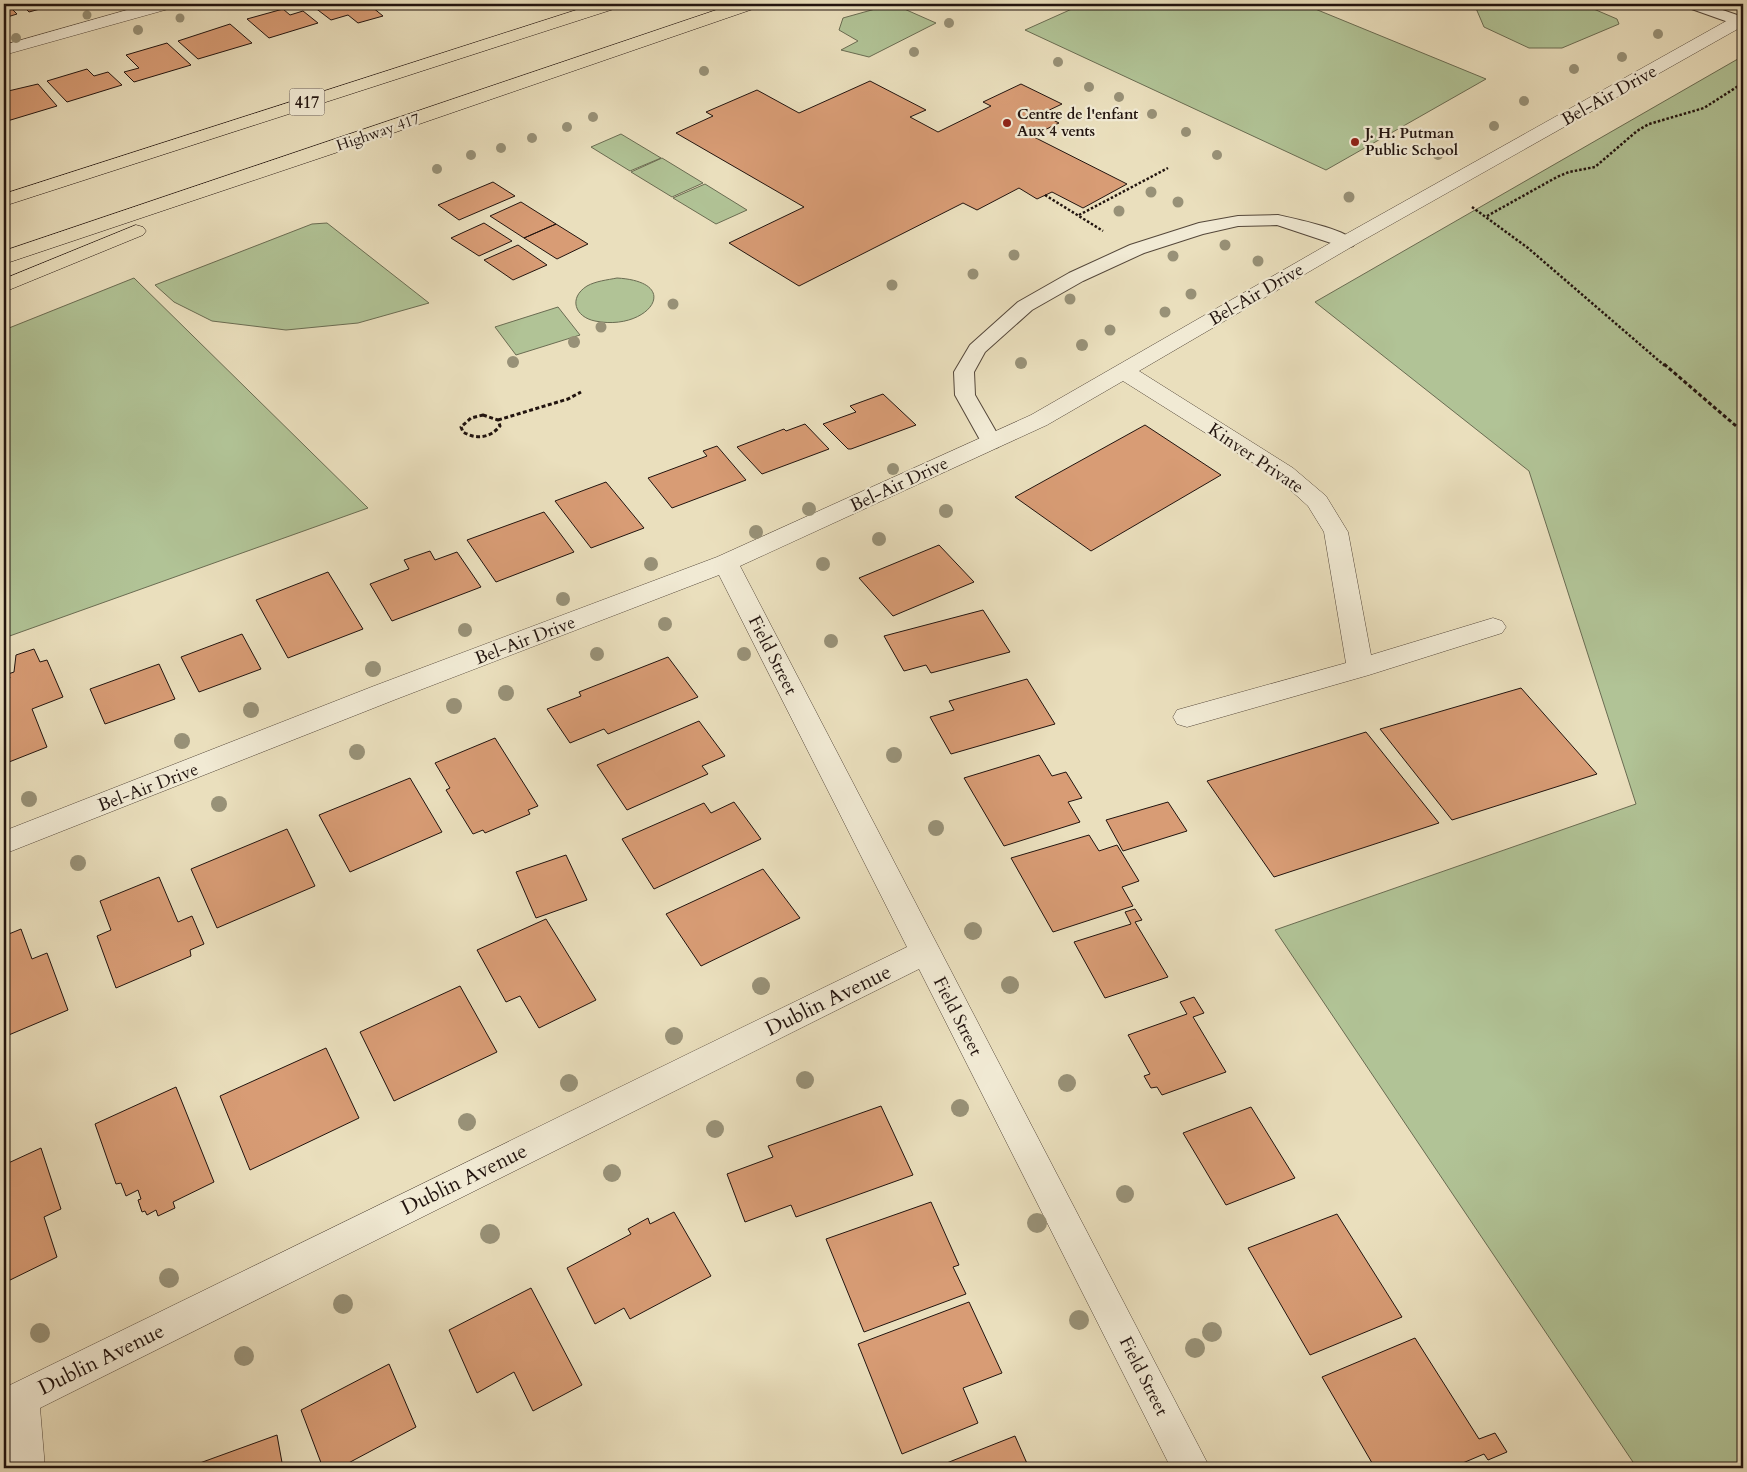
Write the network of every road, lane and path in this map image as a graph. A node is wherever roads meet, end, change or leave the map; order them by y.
1 (166, 4) edge
2 (611, 4) edge
3 (750, 4) edge
4 (1690, 4) edge
5 (1742, 20) edge
6 (4, 50) edge
7 (1743, 83) edge
8 (334, 147) junction
9 (1168, 168) dead end
10 (1045, 195) dead end
11 (4, 200) edge
12 (1471, 206) dead end
13 (1078, 215) junction
14 (1487, 216) junction
15 (1346, 242) junction
16 (1137, 249) junction
17 (4, 258) edge
18 (4, 286) edge
19 (1743, 315) edge
20 (1743, 324) edge
21 (1123, 371) junction
22 (581, 392) dead end
23 (498, 420) junction
24 (1743, 432) edge
25 (991, 442) junction
26 (726, 563) junction
27 (1492, 627) dead end
28 (1360, 668) junction
29 (1187, 717) dead end
30 (4, 843) edge
31 (925, 952) junction
32 (12, 1403) edge
33 (26, 1468) edge
34 (1191, 1468) edge

1 - 6 street
2 - 11 highway, 417
3 - 8 highway, Highway 417
4 - 5 lane
5 - 15 street, Bel-Air Drive
7 - 14 path
8 - 17 highway, Highway 417
8 - 18 highway
9 - 13 path
10 - 13 path
12 - 14 path
13 - 16 path
14 - 24 path
15 - 16 lane
15 - 21 street, Bel-Air Drive
16 - 25 lane
19 - 20 path
21 - 25 street, Bel-Air Drive
21 - 28 street, Kinver Private
22 - 23 path
23 - 23 path
25 - 26 street, Bel-Air Drive
26 - 30 street, Bel-Air Drive
26 - 31 street, Field Street
27 - 28 street
28 - 29 street
31 - 32 street, Dublin Avenue
31 - 34 street, Field Street
32 - 33 street

